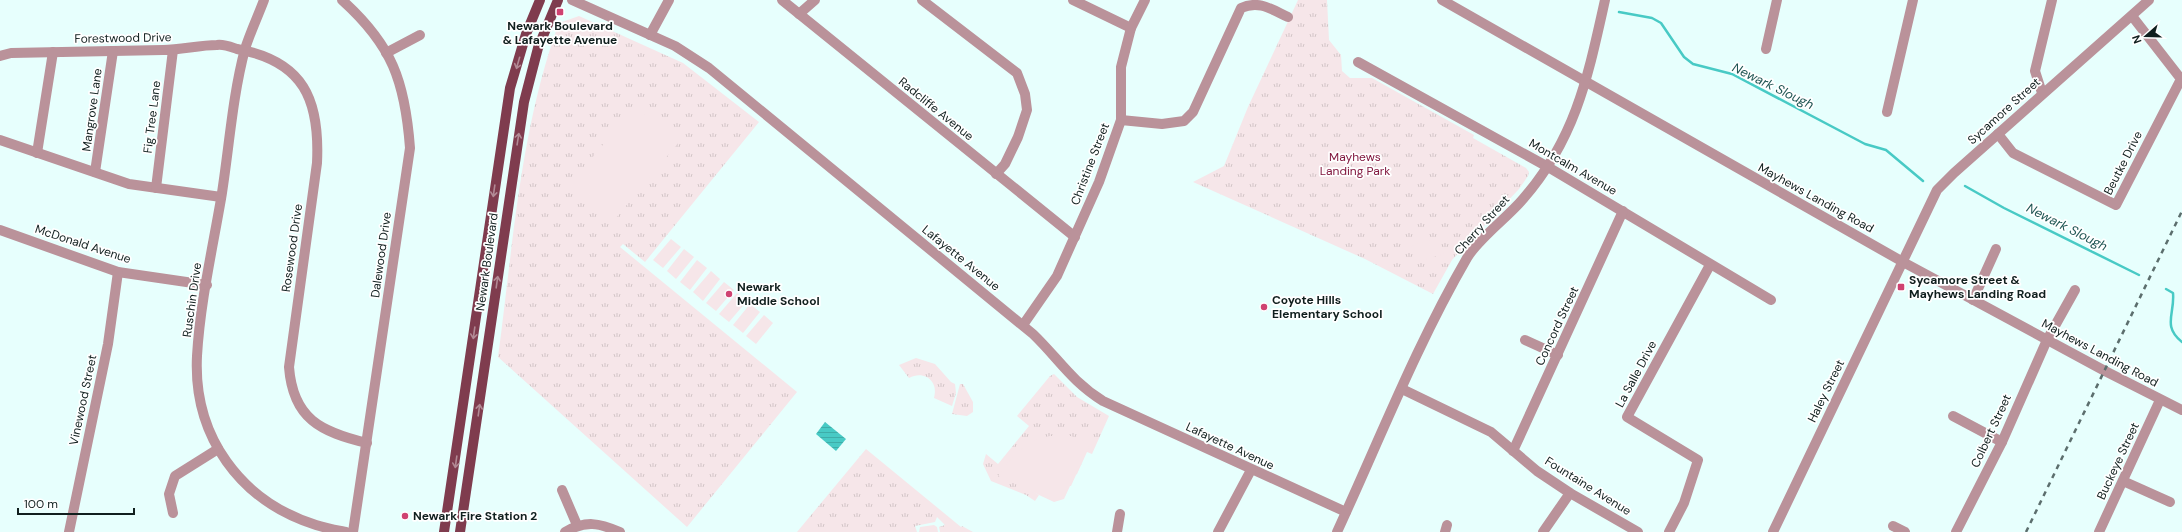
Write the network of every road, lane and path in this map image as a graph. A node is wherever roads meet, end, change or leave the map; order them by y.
1 (264, 0) edge
2 (342, 0) edge
3 (540, 0) edge
4 (558, 0) edge
5 (572, 0) edge
6 (669, 0) edge
7 (782, 0) edge
8 (815, 0) edge
9 (922, 0) edge
10 (1073, 0) edge
11 (1145, 0) edge
12 (1442, 0) edge
13 (1605, 0) edge
14 (1777, 0) edge
15 (1913, 0) edge
16 (2052, 0) edge
17 (2149, 0) edge
18 (799, 14) junction
19 (2132, 16) junction
20 (1288, 17) dead end
21 (1131, 28) junction
22 (420, 35) dead end
23 (650, 35) junction
24 (245, 49) junction
25 (1766, 49) dead end
26 (173, 50) junction
27 (113, 51) junction
28 (53, 52) junction
29 (386, 53) junction
30 (0, 56) edge
31 (1358, 62) dead end
32 (1586, 83) junction
33 (2042, 94) junction
34 (1887, 112) dead end
35 (1120, 120) junction
36 (1998, 134) junction
37 (0, 140) edge
38 (37, 153) junction
39 (1548, 167) junction
40 (95, 172) junction
41 (996, 174) junction
42 (156, 188) junction
43 (221, 197) junction
44 (1623, 211) junction
45 (0, 230) edge
46 (1075, 237) junction
47 (1996, 249) dead end
48 (1903, 262) junction
49 (1710, 266) junction
50 (118, 272) junction
51 (207, 285) junction
52 (2075, 290) dead end
53 (1771, 300) dead end
54 (1973, 300) junction
55 (1023, 325) junction
56 (1525, 340) dead end
57 (2047, 340) junction
58 (1558, 355) junction
59 (1402, 389) junction
60 (2160, 400) junction
61 (2182, 410) edge
62 (1953, 416) dead end
63 (2002, 442) junction
64 (367, 443) junction
65 (218, 450) junction
66 (1513, 451) junction
67 (1251, 470) junction
68 (2123, 481) junction
69 (562, 490) dead end
70 (1570, 493) junction
71 (2170, 502) dead end
72 (1346, 512) junction
73 (173, 513) dead end
74 (1120, 514) dead end
75 (577, 525) junction
76 (1893, 526) dead end
77 (69, 532) edge
78 (346, 532) edge
79 (352, 532) edge
80 (444, 532) edge
81 (460, 532) edge
82 (565, 532) edge
83 (620, 532) edge
84 (1117, 532) edge
85 (1218, 532) edge
86 (1337, 532) edge
87 (1543, 532) edge
88 (1638, 532) edge
89 (1669, 532) edge
90 (1772, 532) edge
91 (1905, 532) edge
92 (1956, 532) edge
93 (2099, 532) edge

1 - 24 street, Ruschin Drive
2 - 29 street, Dalewood Drive
3 -> 80 main road, Newark Boulevard
81 -> 4 main road, Newark Boulevard
5 - 23 street, Lafayette Avenue
6 - 23 street
7 - 18 street, Radcliffe Avenue
8 - 18 street
9 - 41 street
10 - 21 street
11 - 21 street, Christine Street
12 - 32 street, Mayhews Landing Road
13 - 32 street, Cherry Street
14 - 25 street
15 - 34 street
16 - 33 street
17 - 19 street, Sycamore Street
18 - 41 street, Radcliffe Avenue
19 - 33 street, Sycamore Street
19 - 36 street, Beutke Drive
20 - 35 street
21 - 35 street, Christine Street
22 - 29 street
23 - 55 street, Lafayette Avenue
24 - 26 street, Forestwood Drive
24 - 43 street, Ruschin Drive
24 - 64 street, Rosewood Drive
26 - 27 street, Forestwood Drive
26 - 42 street, Fig Tree Lane
27 - 28 street, Forestwood Drive
27 - 40 street, Mangrove Lane
28 - 30 street, Forestwood Drive
28 - 38 street
29 - 64 street, Dalewood Drive
31 - 39 street, Montcalm Avenue
32 - 39 street, Cherry Street
32 - 48 street, Mayhews Landing Road
33 - 36 street, Sycamore Street
35 - 46 street, Christine Street
36 - 48 street, Sycamore Street
37 - 38 street
38 - 40 street
39 - 44 street, Montcalm Avenue
39 - 59 street, Cherry Street
40 - 42 street
41 - 46 street, Radcliffe Avenue
42 - 43 street
43 - 51 street, Ruschin Drive
44 - 49 street, Montcalm Avenue
44 - 58 street, Concord Street
45 - 50 street, McDonald Avenue
46 - 55 street, Christine Street
47 - 54 street
48 - 54 street, Mayhews Landing Road
48 - 90 street, Haley Street
49 - 53 street, Montcalm Avenue
49 - 89 street, La Salle Drive
50 - 51 street, McDonald Avenue
50 - 77 street, Vinewood Street
51 - 65 street, Ruschin Drive
52 - 57 street, Colbert Street
54 - 57 street, Mayhews Landing Road
55 - 67 street, Lafayette Avenue
56 - 58 street
57 - 60 street, Mayhews Landing Road
57 - 63 street, Colbert Street
58 - 66 street, Concord Street
59 - 66 street, Fountaine Avenue
59 - 72 street, Cherry Street
60 - 61 street, Mayhews Landing Road
60 - 68 street, Buckeye Street
62 - 63 street
63 - 92 street, Colbert Street
64 - 79 street, Dalewood Drive
65 - 73 street
65 - 78 street, Ruschin Drive
66 - 70 street, Fountaine Avenue
67 - 72 street, Lafayette Avenue
67 - 85 street
68 - 71 street
68 - 93 street, Buckeye Street
69 - 75 street
70 - 87 street
70 - 88 street, Fountaine Avenue
72 - 86 street, Cherry Street
74 - 84 street
75 - 82 street
75 - 83 street
76 - 91 street

